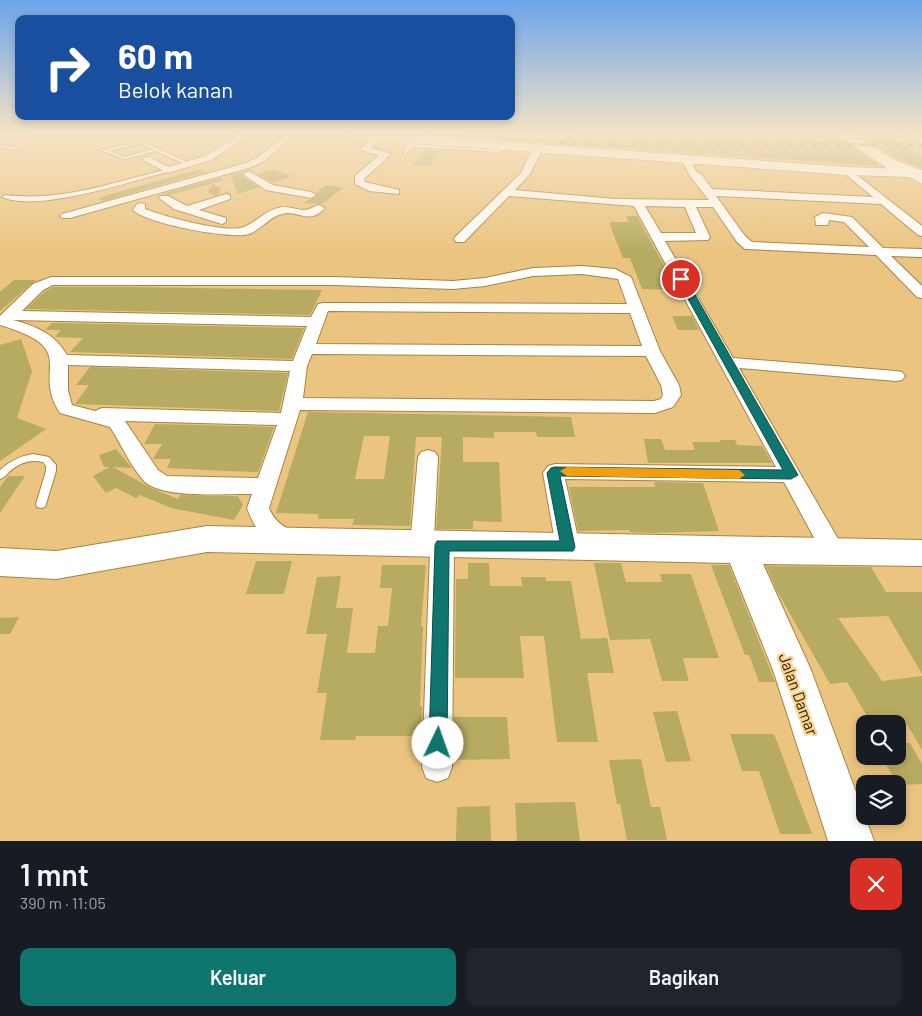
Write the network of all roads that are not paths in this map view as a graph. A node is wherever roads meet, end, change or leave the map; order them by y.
1 (150, 174) edge
2 (231, 174) edge
3 (238, 174) edge
4 (251, 174) edge
5 (363, 174) edge
6 (525, 174) edge
7 (694, 174) edge
8 (852, 174) edge
9 (890, 174) edge
10 (912, 176) edge
11 (395, 192) dead end
12 (708, 192) junction
13 (508, 193) junction
14 (311, 195) dead end
15 (5, 197) dead end
16 (128, 197) junction
17 (226, 197) dead end
18 (164, 198) junction
19 (799, 198) junction
20 (886, 201) junction
21 (638, 203) junction
22 (689, 204) junction
23 (718, 204) junction
24 (141, 206) junction
25 (319, 208) dead end
26 (809, 208) dead end
27 (186, 210) junction
28 (66, 216) dead end
29 (222, 220) dead end
30 (820, 222) dead end
31 (922, 232) edge
32 (658, 238) junction
33 (460, 239) dead end
34 (879, 251) junction
35 (922, 253) edge
36 (334, 281) junction
37 (922, 294) edge
38 (635, 309) junction
39 (319, 314) junction
40 (9, 315) junction
41 (652, 350) junction
42 (303, 357) junction
43 (60, 360) junction
44 (728, 362) junction
45 (896, 376) dead end
46 (291, 412) junction
47 (78, 414) junction
48 (428, 458) dead end
49 (791, 475) junction
50 (0, 476) edge
51 (265, 486) junction
52 (41, 504) dead end
53 (292, 541) junction
54 (432, 545) junction
55 (568, 547) junction
56 (740, 549) junction
57 (833, 551) junction
58 (922, 553) edge
59 (0, 562) edge
60 (437, 767) dead end
61 (851, 841) edge

1 - 15 lane
2 - 16 street
3 - 18 street
4 - 14 street
5 - 11 street
6 - 13 street
7 - 12 street
8 - 20 street
9 - 10 main road
12 - 19 street
12 - 23 street
13 - 21 street
13 - 33 street
16 - 24 street
16 - 28 street
17 - 27 street
18 - 24 street
18 - 27 street
19 - 20 street
19 - 26 street
20 - 31 street
21 - 22 street
21 - 32 street
22 - 23 street
22 - 32 street
23 - 34 street
24 - 25 street
27 - 29 street
30 - 34 street
32 - 44 street
34 - 35 street
34 - 37 street
36 - 38 street
36 - 39 street
36 - 40 street
38 - 39 street
38 - 41 street
39 - 40 street
39 - 42 street
40 - 43 street
41 - 42 street
41 - 46 street
42 - 43 street
42 - 46 street
43 - 47 street
44 - 45 street
44 - 49 street
46 - 47 street
46 - 51 street
47 - 51 street
48 - 54 street
49 - 55 street
49 - 57 street
50 - 52 lane
51 - 53 street
53 - 54 street
53 - 59 street
54 - 55 street
54 - 60 street
55 - 56 street
56 - 57 street
56 - 61 street, Jalan Damar
57 - 58 street

